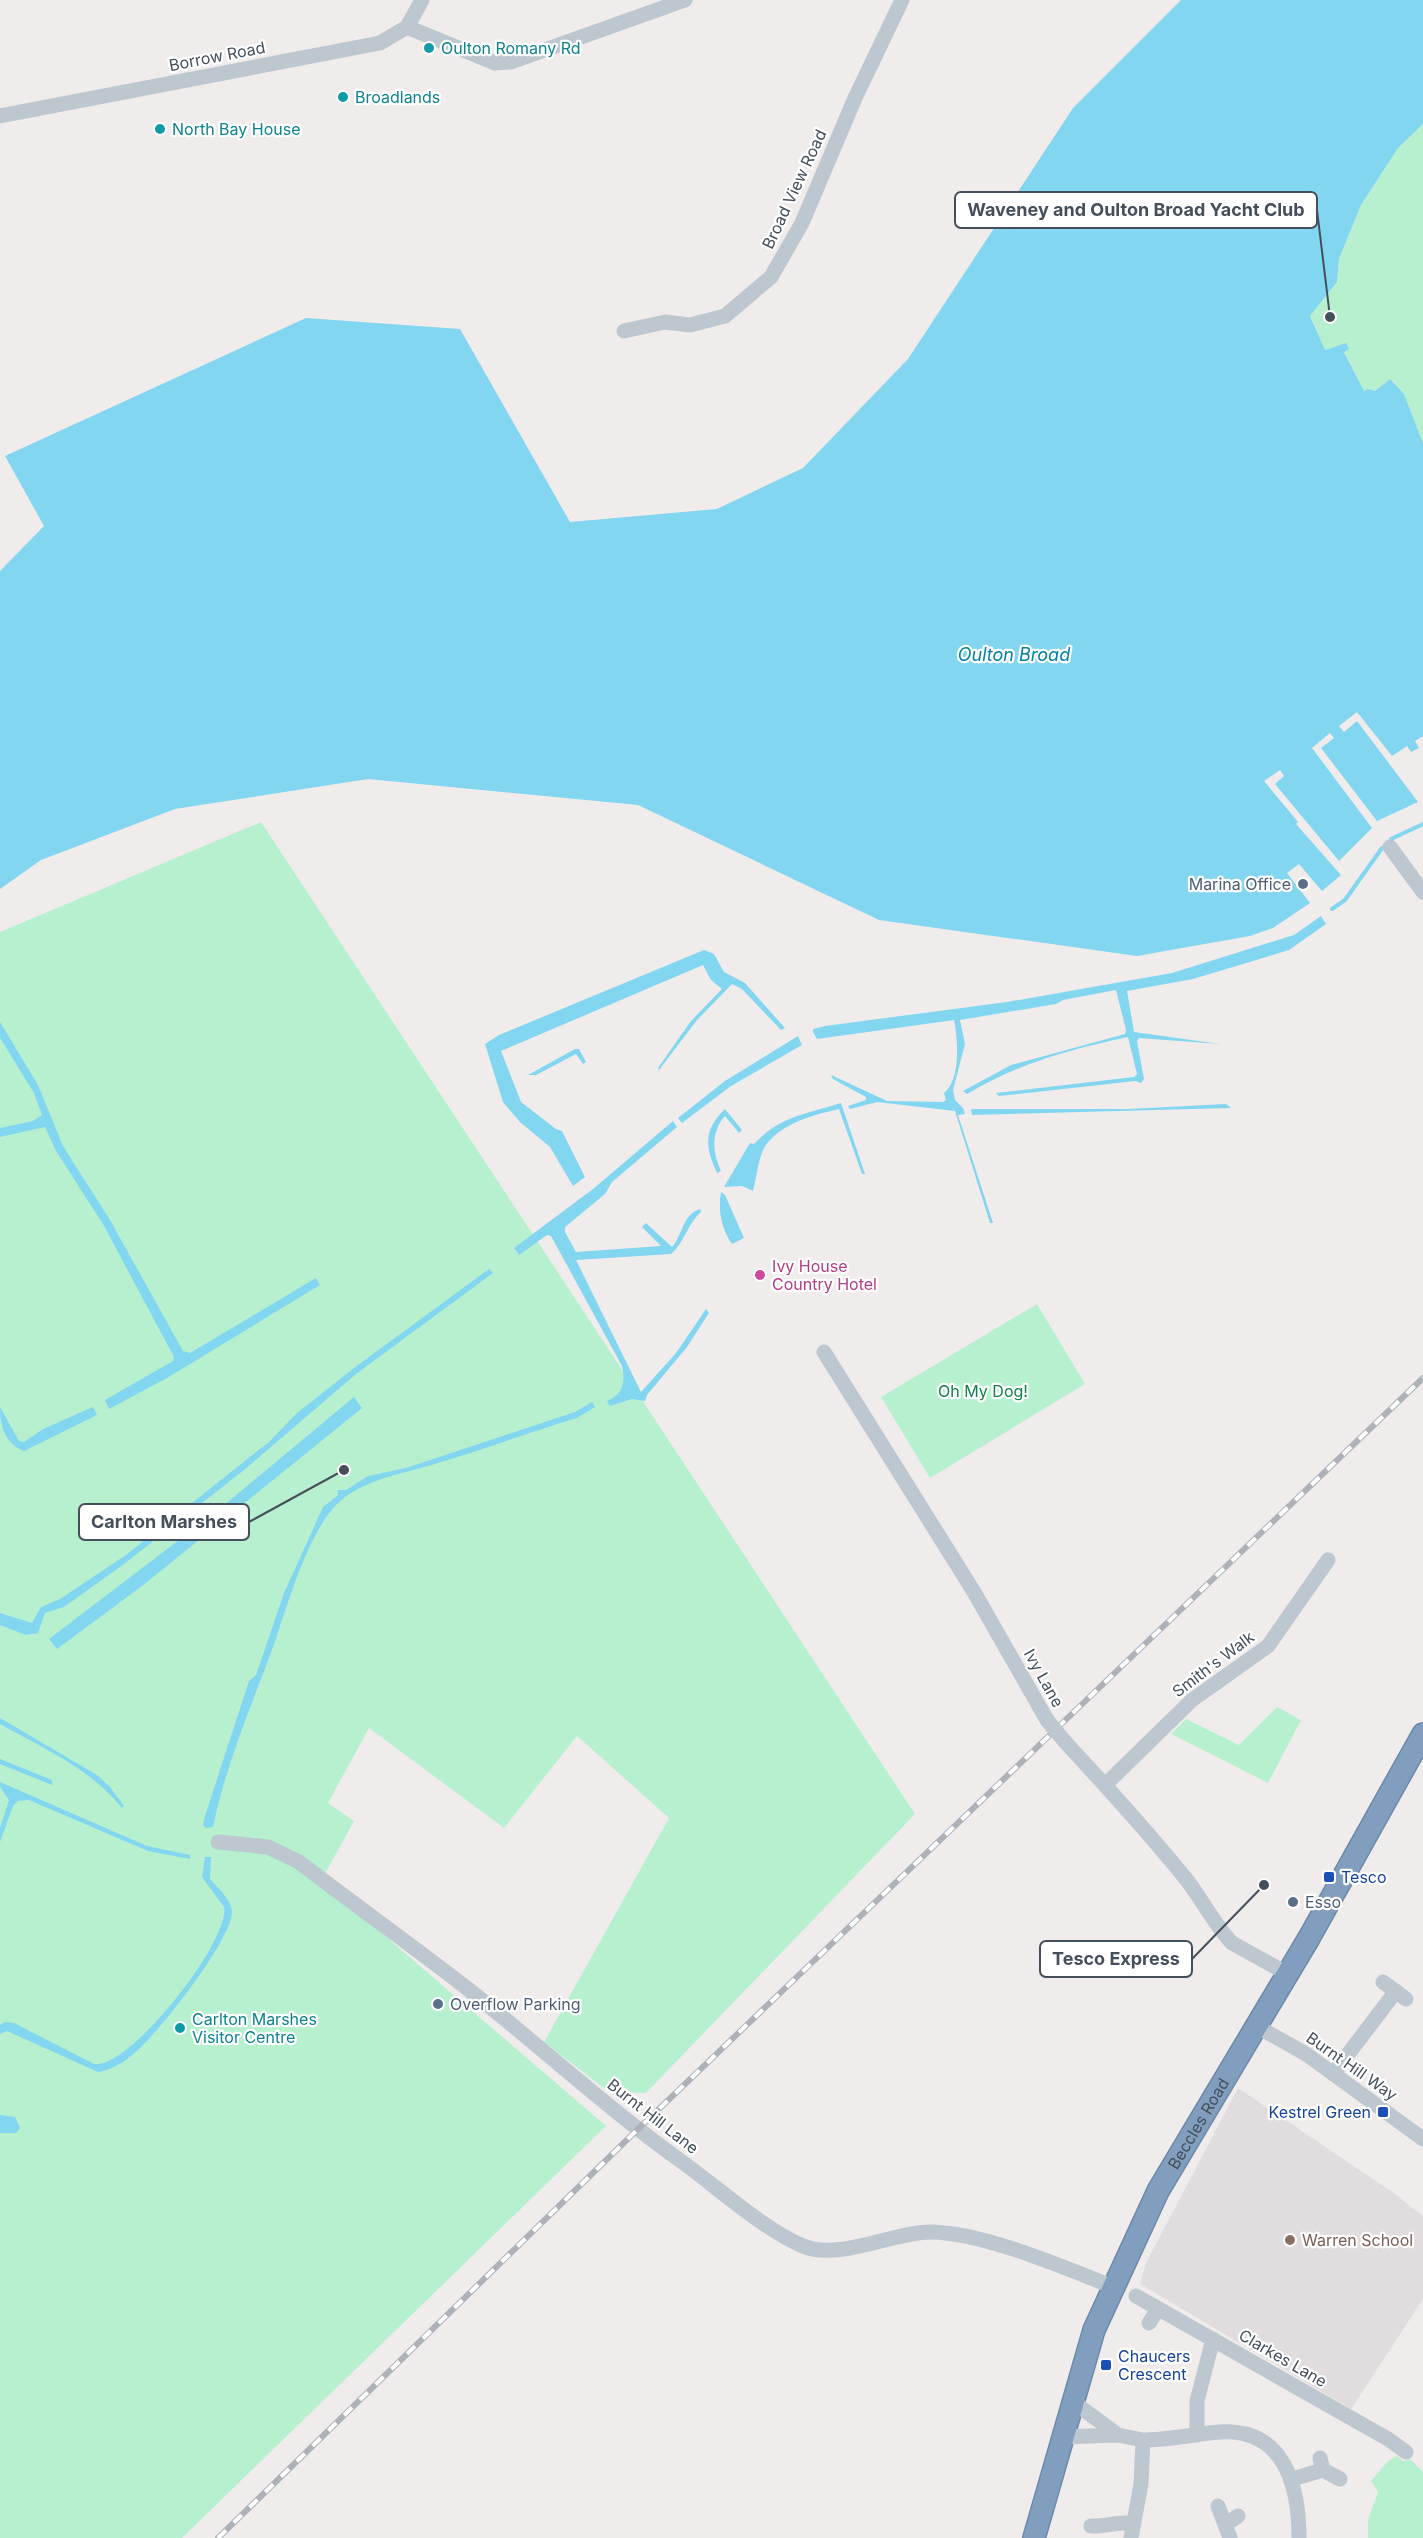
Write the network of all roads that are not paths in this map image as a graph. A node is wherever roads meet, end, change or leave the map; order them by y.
1 (422, 0) edge
2 (685, 0) edge
3 (902, 0) edge
4 (407, 27) junction
5 (0, 116) edge
6 (624, 331) dead end
7 (1390, 847) dead end
8 (1423, 892) edge
9 (824, 1352) dead end
10 (1328, 1560) dead end
11 (1423, 1734) edge
12 (1105, 1785) junction
13 (218, 1842) dead end
14 (1288, 1974) junction
15 (1395, 1991) dead end
16 (1258, 2027) junction
17 (1333, 2074) junction
18 (1423, 2139) edge
19 (1113, 2288) junction
20 (1136, 2296) dead end
21 (1158, 2309) junction
22 (1149, 2323) dead end
23 (1213, 2339) junction
24 (1072, 2401) junction
25 (1118, 2435) junction
26 (1197, 2435) junction
27 (1061, 2437) junction
28 (1143, 2440) junction
29 (1406, 2452) dead end
30 (1292, 2479) junction
31 (1340, 2479) dead end
32 (1218, 2506) dead end
33 (1231, 2526) edge
34 (1101, 2530) dead end
35 (1132, 2531) edge
36 (1034, 2538) edge
37 (1299, 2538) edge

1 - 4 street
2 - 4 street
3 - 6 street, Broad View Road
4 - 5 street, Borrow Road
7 - 8 street
9 - 12 street, Ivy Lane, bridge
10 - 12 street, Smith's Walk
11 - 14 highway, Beccles Road
12 - 14 street, Ivy Lane
13 - 19 street, Burnt Hill Lane
14 - 16 highway, Beccles Road
15 - 17 street
16 - 17 street, Burnt Hill Way
16 - 19 highway, Beccles Road
17 - 18 street, Burnt Hill Way
19 - 24 highway, Beccles Road
20 - 21 street, Clarkes Lane
21 - 22 street
21 - 23 street, Clarkes Lane
23 - 26 street
23 - 29 street, Clarkes Lane
24 - 25 street
24 - 27 highway, Beccles Road
25 - 27 street
25 - 28 street
26 - 28 street
26 - 30 street
27 - 36 highway, Beccles Road
28 - 35 street
30 - 31 street
30 - 37 street
32 - 33 street
34 - 35 street

